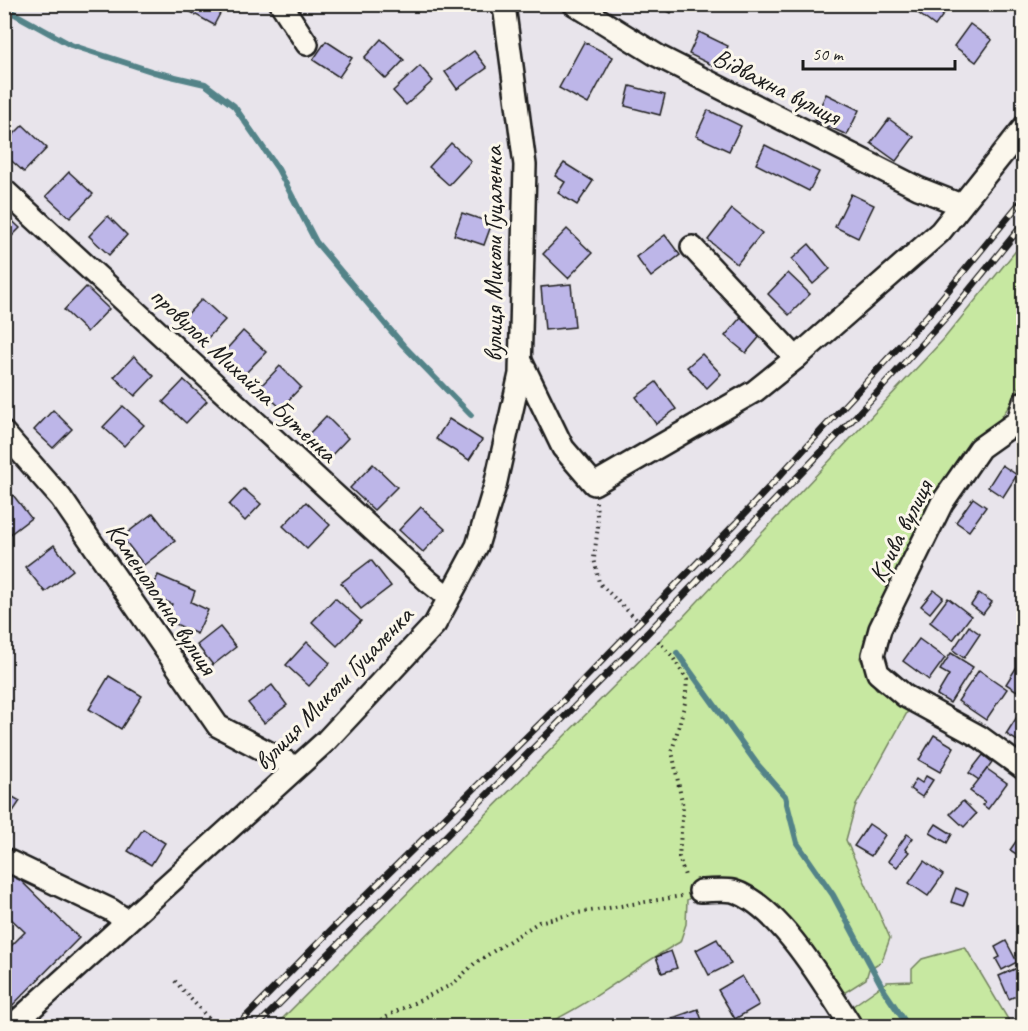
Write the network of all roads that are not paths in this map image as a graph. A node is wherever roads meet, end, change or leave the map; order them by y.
1 (281, 4) edge
2 (502, 4) edge
3 (574, 4) edge
4 (307, 44) dead end
5 (1023, 127) edge
6 (4, 190) edge
7 (962, 205) junction
8 (692, 247) dead end
9 (796, 358) junction
10 (520, 359) junction
11 (1022, 416) edge
12 (4, 433) edge
13 (448, 597) junction
14 (296, 767) junction
15 (1023, 768) edge
16 (4, 858) edge
17 (700, 891) road end
18 (128, 921) junction
19 (12, 1026) edge
20 (851, 1026) edge

1 - 4 street
2 - 10 street, вулиця Миколи Гуцаленка
3 - 7 street, Відважна вулиця
5 - 7 street
6 - 13 street, провулок Михайла Бутенка
7 - 9 street
8 - 9 street
9 - 10 street
10 - 13 street, вулиця Миколи Гуцаленка
11 - 15 street, Крива вулиця
12 - 14 street, Каменоломна вулиця
13 - 14 street, вулиця Миколи Гуцаленка
14 - 18 street, вулиця Миколи Гуцаленка
16 - 18 street
17 - 20 street
18 - 19 street, вулиця Миколи Гуцаленка

